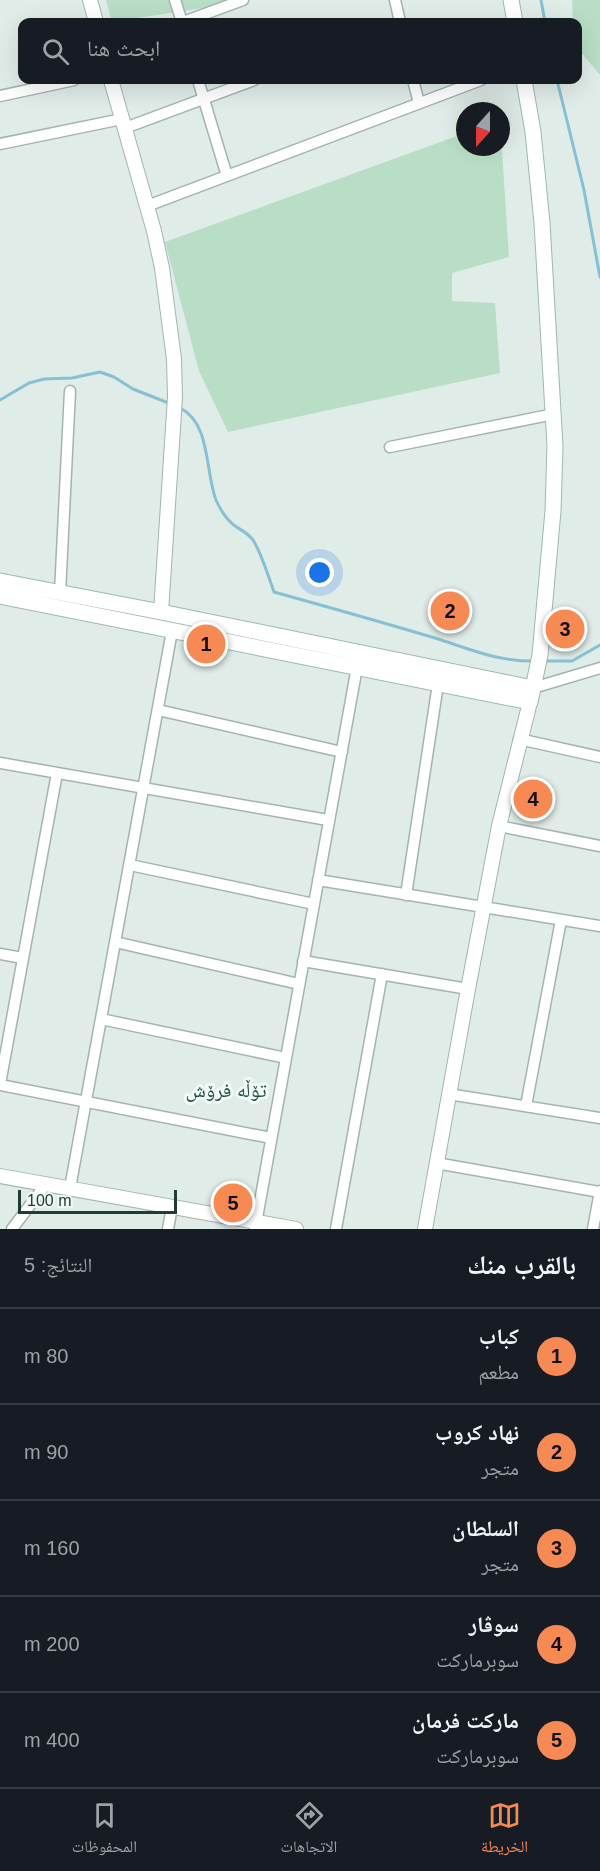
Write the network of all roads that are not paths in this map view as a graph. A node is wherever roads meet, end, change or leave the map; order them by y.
1 (90, 0) edge
2 (175, 0) edge
3 (243, 0) edge
4 (395, 0) edge
5 (511, 0) edge
6 (95, 18) edge
7 (181, 18) edge
8 (193, 18) edge
9 (399, 18) edge
10 (514, 18) edge
11 (56, 84) edge
12 (112, 84) edge
13 (199, 84) edge
14 (243, 84) edge
15 (414, 84) edge
16 (470, 84) edge
17 (525, 84) edge
18 (0, 96) edge
19 (204, 99) junction
20 (419, 103) junction
21 (124, 124) junction
22 (0, 144) edge
23 (227, 176) junction
24 (147, 206) junction
25 (70, 391) dead end
26 (554, 414) junction
27 (390, 447) dead end
28 (0, 581) edge
29 (60, 593) junction
30 (0, 596) edge
31 (161, 612) junction
32 (172, 631) junction
33 (357, 667) junction
34 (600, 668) edge
35 (448, 681) junction
36 (531, 695) junction
37 (158, 710) junction
38 (519, 739) junction
39 (342, 752) junction
40 (600, 757) edge
41 (0, 763) edge
42 (57, 773) junction
43 (144, 788) junction
44 (328, 820) junction
45 (499, 826) junction
46 (600, 846) edge
47 (130, 865) junction
48 (318, 880) junction
49 (406, 895) junction
50 (314, 904) junction
51 (484, 906) junction
52 (561, 920) junction
53 (600, 926) edge
54 (115, 942) junction
55 (0, 954) edge
56 (23, 958) junction
57 (303, 961) junction
58 (382, 974) junction
59 (299, 984) junction
60 (468, 989) junction
61 (101, 1019) junction
62 (286, 1058) junction
63 (0, 1084) edge
64 (448, 1094) junction
65 (86, 1103) junction
66 (526, 1106) junction
67 (600, 1118) edge
68 (271, 1138) junction
69 (436, 1163) junction
70 (0, 1176) edge
71 (46, 1184) junction
72 (70, 1188) junction
73 (600, 1192) edge
74 (172, 1207) junction
75 (255, 1225) edge
76 (12, 1229) edge
77 (168, 1229) edge
78 (296, 1229) edge
79 (336, 1229) edge
80 (425, 1229) edge
81 (593, 1229) edge

1 - 6 street
2 - 7 street
3 - 8 street
4 - 9 street
5 - 10 main road
11 - 18 street
12 - 21 street
13 - 19 street
14 - 19 street
15 - 20 street
16 - 20 street
17 - 26 main road
19 - 21 street
19 - 23 street
20 - 23 street
21 - 22 street
21 - 24 street
23 - 24 street
24 - 31 street
25 - 29 street
26 - 27 street
26 - 36 main road
28 - 29 main road
29 - 31 main road
30 - 32 main road
31 - 35 main road
32 - 33 main road
32 - 37 street
33 - 35 main road
33 - 39 street
34 - 36 street
35 - 36 main road
35 - 49 street
36 - 38 street
37 - 39 street
37 - 43 street
38 - 40 street
38 - 45 street
39 - 44 street
41 - 42 street
42 - 43 street
42 - 56 street
43 - 44 street
43 - 47 street
44 - 48 street
45 - 46 street
45 - 51 street
47 - 50 street
47 - 54 street
48 - 49 street
48 - 50 street
49 - 51 street
50 - 57 street
51 - 52 street
51 - 60 street
52 - 53 street
52 - 66 street
54 - 59 street
54 - 61 street
55 - 56 street
56 - 63 street
57 - 58 street
57 - 59 street
58 - 60 street
58 - 79 street
59 - 62 street
60 - 64 street
61 - 62 street
61 - 65 street
62 - 68 street
63 - 65 street
64 - 66 street
64 - 69 street
65 - 68 street
65 - 72 street
66 - 67 street
68 - 75 street
69 - 73 street
69 - 80 street
70 - 71 street
71 - 72 street
71 - 76 street
72 - 74 street
73 - 81 street
74 - 75 street
74 - 77 street
75 - 78 street

